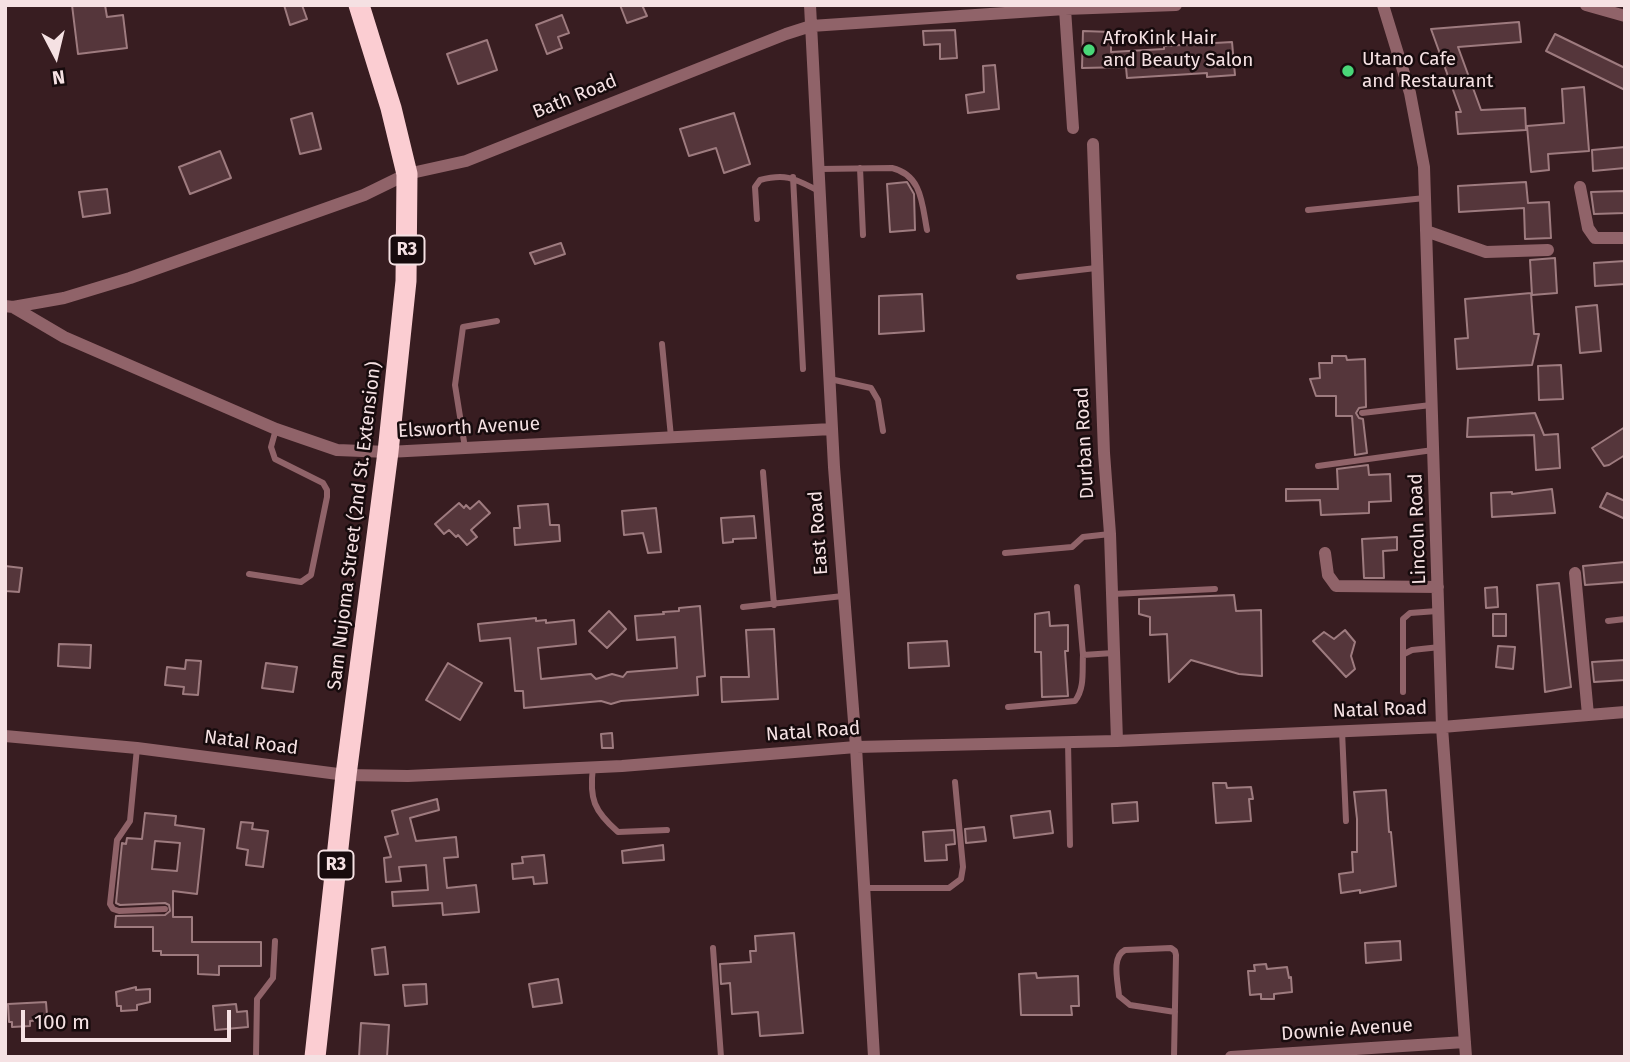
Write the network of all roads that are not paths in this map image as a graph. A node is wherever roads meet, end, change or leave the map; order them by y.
1 (359, 5) edge
2 (810, 5) edge
3 (1176, 5) edge
4 (1383, 5) edge
5 (1586, 5) edge
6 (1607, 8) edge
7 (1065, 9) junction
8 (1625, 16) edge
9 (811, 26) junction
10 (1073, 128) dead end
11 (1093, 144) dead end
12 (860, 168) junction
13 (820, 169) junction
14 (407, 174) junction
15 (793, 177) junction
16 (1580, 187) dead end
17 (821, 193) junction
18 (1425, 198) junction
19 (1308, 210) dead end
20 (757, 219) dead end
21 (927, 230) dead end
22 (1426, 230) junction
23 (863, 235) dead end
24 (1625, 238) edge
25 (1548, 250) dead end
26 (1096, 268) junction
27 (1019, 277) dead end
28 (9, 306) edge
29 (497, 321) dead end
30 (662, 344) dead end
31 (803, 369) dead end
32 (830, 379) junction
33 (1433, 405) junction
34 (1362, 413) dead end
35 (275, 429) junction
36 (832, 429) junction
37 (883, 431) dead end
38 (671, 437) junction
39 (465, 448) junction
40 (1434, 449) junction
41 (388, 452) junction
42 (1318, 466) dead end
43 (763, 472) dead end
44 (1110, 534) junction
45 (1005, 553) dead end
46 (1325, 553) dead end
47 (1575, 573) dead end
48 (249, 574) dead end
49 (1077, 587) dead end
50 (1438, 587) junction
51 (1215, 589) dead end
52 (1113, 594) junction
53 (843, 596) junction
54 (774, 605) junction
55 (743, 607) dead end
56 (1439, 611) junction
57 (1625, 620) edge
58 (1608, 621) dead end
59 (1440, 648) junction
60 (1113, 653) junction
61 (1404, 654) junction
62 (1083, 655) junction
63 (1403, 692) dead end
64 (1008, 707) dead end
65 (1625, 712) edge
66 (1588, 715) junction
67 (1442, 727) junction
68 (1342, 731) junction
69 (5, 736) edge
70 (1117, 741) junction
71 (1068, 742) junction
72 (856, 747) junction
73 (137, 748) junction
74 (593, 767) junction
75 (346, 775) junction
76 (956, 782) dead end
77 (1346, 821) dead end
78 (667, 830) dead end
79 (1070, 845) dead end
80 (864, 888) junction
81 (165, 909) dead end
82 (275, 941) dead end
83 (713, 948) dead end
84 (1175, 1012) junction
85 (1465, 1042) junction
86 (256, 1057) edge
87 (315, 1057) edge
88 (721, 1057) edge
89 (874, 1057) edge
90 (1174, 1057) edge
91 (1231, 1057) edge
92 (1466, 1057) edge

1 - 14 highway, Sam Nujoma Street (2nd St. Extension) / R3
2 - 9 street, East Road
3 - 7 street, Bath Road
4 - 18 street, Lincoln Road
5 - 6 street
6 - 8 street
7 - 9 street, Bath Road
7 - 10 street
9 - 13 street, East Road
9 - 14 street, Bath Road
9 - 17 lane
11 - 26 street, Durban Road
12 - 13 lane
12 - 21 lane
12 - 23 lane
13 - 17 street, East Road
14 - 28 street, Bath Road
14 - 41 highway, Sam Nujoma Street (2nd St. Extension) / R3
15 - 17 lane
15 - 20 lane
15 - 31 lane
16 - 24 street
17 - 32 street, East Road
18 - 19 lane
18 - 22 street, Lincoln Road
22 - 25 street
22 - 33 street, Lincoln Road
26 - 27 lane
26 - 44 street, Durban Road
28 - 35 street, Elsworth Avenue
29 - 39 lane
30 - 38 lane
32 - 36 street, East Road
32 - 37 lane
33 - 34 lane
33 - 40 street, Lincoln Road
35 - 41 street, Elsworth Avenue
35 - 48 lane
36 - 38 street, Elsworth Avenue
36 - 53 street, East Road
38 - 39 street, Elsworth Avenue
39 - 41 street, Elsworth Avenue
40 - 42 lane
40 - 50 street, Lincoln Road
41 - 75 highway, Sam Nujoma Street (2nd St. Extension) / R3
43 - 54 lane
44 - 45 lane
44 - 52 street, Durban Road
46 - 50 street
47 - 66 street
49 - 62 lane
50 - 56 street, Lincoln Road
51 - 52 lane
52 - 60 street, Durban Road
53 - 54 lane
53 - 72 street, East Road
54 - 55 lane
56 - 59 street, Lincoln Road
56 - 61 lane
57 - 58 lane
59 - 61 lane
59 - 67 street, Lincoln Road
60 - 62 lane
60 - 70 street, Durban Road
61 - 63 lane
62 - 64 lane
65 - 66 street, Natal Road
66 - 67 street, Natal Road
67 - 68 street, Natal Road
67 - 85 street, Lincoln Road
68 - 70 street, Natal Road
68 - 77 lane
69 - 73 street, Natal Road
70 - 71 street, Natal Road
71 - 72 street, Natal Road
71 - 79 lane
72 - 74 street, Natal Road
72 - 80 street, East Road
73 - 75 street, Natal Road
73 - 81 lane
74 - 75 street, Natal Road
74 - 78 lane
75 - 87 highway, Sam Nujoma Street (2nd St. Extension) / R3
76 - 80 lane
80 - 89 street, East Road
82 - 86 lane
83 - 88 lane
84 - 84 lane
84 - 90 lane
85 - 91 street, Downie Avenue
85 - 92 street, Lincoln Road

